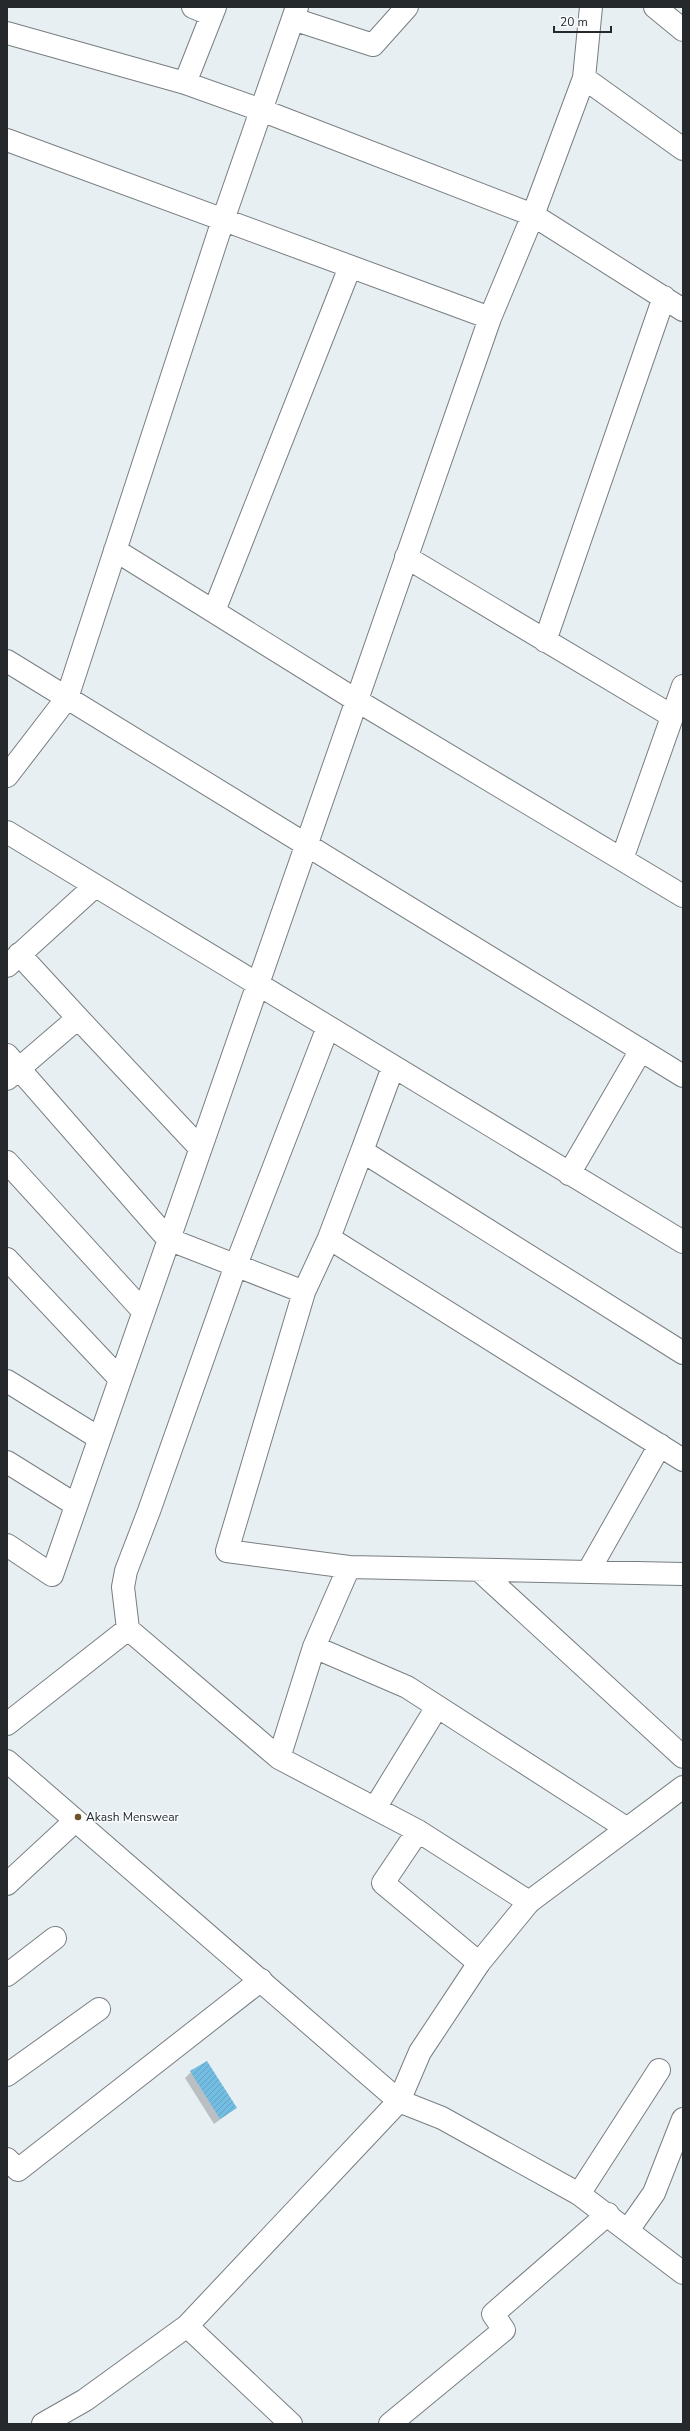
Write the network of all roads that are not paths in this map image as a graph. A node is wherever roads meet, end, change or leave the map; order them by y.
1 (407, 7) edge
2 (591, 7) edge
3 (655, 7) edge
4 (207, 10) edge
5 (295, 13) edge
6 (681, 23) edge
7 (7, 33) edge
8 (584, 78) junction
9 (185, 83) junction
10 (261, 110) junction
11 (7, 140) edge
12 (683, 149) edge
13 (533, 216) junction
14 (223, 220) junction
15 (350, 267) junction
16 (664, 297) junction
17 (683, 310) edge
18 (490, 318) junction
19 (116, 550) junction
20 (406, 557) junction
21 (214, 612) junction
22 (546, 640) junction
23 (7, 661) edge
24 (683, 686) edge
25 (68, 698) junction
26 (356, 700) junction
27 (672, 716) junction
28 (7, 776) edge
29 (7, 832) edge
30 (305, 844) junction
31 (622, 859) junction
32 (95, 886) junction
33 (683, 896) edge
34 (13, 960) edge
35 (257, 984) junction
36 (78, 1018) junction
37 (328, 1028) junction
38 (641, 1050) junction
39 (11, 1067) edge
40 (392, 1067) junction
41 (683, 1076) edge
42 (200, 1148) junction
43 (362, 1151) junction
44 (7, 1162) edge
45 (569, 1174) junction
46 (329, 1238) junction
47 (168, 1239) junction
48 (683, 1242) edge
49 (7, 1259) edge
50 (236, 1265) junction
51 (304, 1292) junction
52 (144, 1311) junction
53 (683, 1353) edge
54 (120, 1379) junction
55 (7, 1381) edge
56 (99, 1438) junction
57 (660, 1445) junction
58 (683, 1460) edge
59 (7, 1462) edge
60 (76, 1505) junction
61 (7, 1545) edge
62 (349, 1568) junction
63 (479, 1570) junction
64 (588, 1572) junction
65 (682, 1573) edge
66 (128, 1629) junction
67 (314, 1647) junction
68 (437, 1707) junction
69 (7, 1724) edge
70 (683, 1757) edge
71 (279, 1758) junction
72 (7, 1761) edge
73 (683, 1787) edge
74 (376, 1808) junction
75 (75, 1820) junction
76 (626, 1828) junction
77 (418, 1831) junction
78 (7, 1884) edge
79 (529, 1902) junction
80 (55, 1938) dead end
81 (479, 1963) junction
82 (7, 1974) edge
83 (261, 1980) junction
84 (99, 2010) dead end
85 (659, 2070) dead end
86 (7, 2075) edge
87 (399, 2101) junction
88 (683, 2119) edge
89 (7, 2159) edge
90 (580, 2194) junction
91 (608, 2214) junction
92 (628, 2230) junction
93 (683, 2273) edge
94 (187, 2326) junction
95 (43, 2424) edge
96 (291, 2424) edge
97 (390, 2424) edge

1 - 5 street
2 - 8 street
3 - 6 street
4 - 9 street
5 - 10 street
7 - 9 street
8 - 12 street
8 - 13 street
9 - 10 street
10 - 13 street
10 - 14 street
11 - 14 street
13 - 16 street
13 - 18 street
14 - 15 street
14 - 19 street
15 - 18 street
15 - 21 street
16 - 17 street
16 - 22 street
18 - 20 street
19 - 21 street
19 - 25 street
20 - 22 street
20 - 26 street
21 - 26 street
22 - 27 street
23 - 25 street
24 - 27 street
25 - 28 street
25 - 30 street
26 - 30 street
26 - 31 street
27 - 31 street
29 - 32 street
30 - 35 street
30 - 38 street
31 - 33 street
32 - 34 street
32 - 35 street
34 - 36 street
35 - 37 street
35 - 42 street
36 - 39 street
36 - 42 street
37 - 40 street
37 - 50 street
38 - 41 street
38 - 45 street
39 - 47 street
40 - 43 street
40 - 45 street
42 - 47 street
43 - 46 street
43 - 53 street
44 - 52 street
45 - 48 street
46 - 51 street
46 - 57 street
47 - 50 street
47 - 52 street
49 - 54 street
50 - 51 street
50 - 66 street
51 - 62 street
52 - 54 street
54 - 56 street
55 - 56 street
56 - 60 street
57 - 58 street
57 - 64 street
59 - 60 street
60 - 61 street
62 - 63 street
62 - 67 street
63 - 64 street
63 - 70 street
64 - 65 street
66 - 69 street
66 - 71 street
67 - 68 street
67 - 71 street
68 - 74 street
68 - 76 street
71 - 74 street
72 - 75 street
73 - 76 street
74 - 77 street
75 - 78 street
75 - 83 street
76 - 79 street
77 - 79 street
77 - 81 street
79 - 81 street
80 - 82 street
81 - 87 street
83 - 87 street
83 - 89 street
84 - 86 street
85 - 90 street
87 - 90 street
87 - 94 street
88 - 92 street
90 - 91 street
91 - 92 street
91 - 97 street
92 - 93 street
94 - 95 street
94 - 96 street

